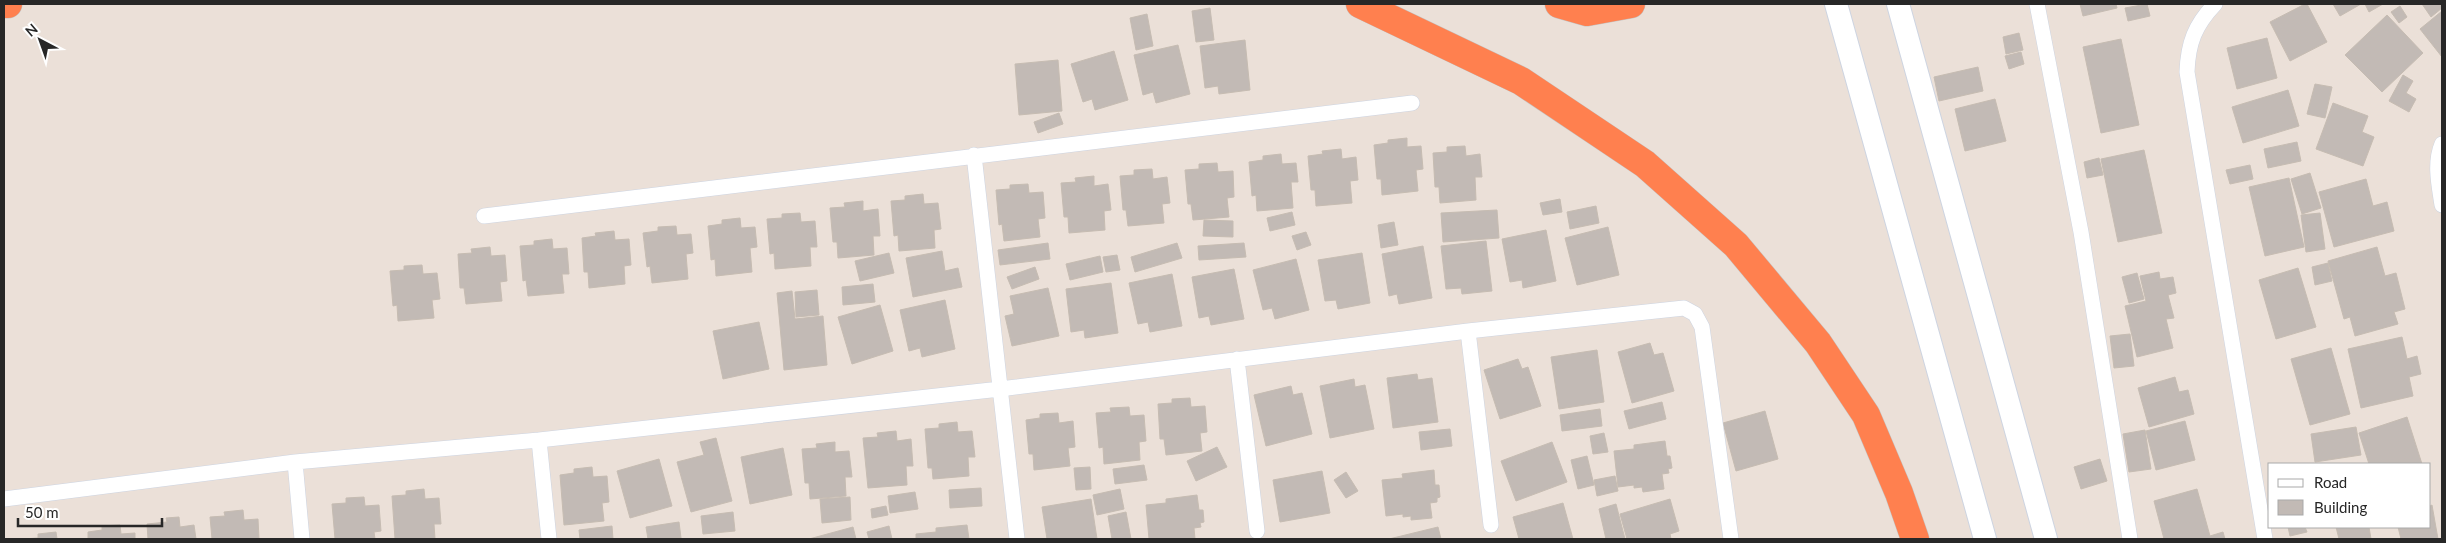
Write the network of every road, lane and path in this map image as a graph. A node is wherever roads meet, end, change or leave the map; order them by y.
1 (4, 4) edge
2 (8, 4) edge
3 (1360, 4) edge
4 (1559, 4) edge
5 (1630, 4) edge
6 (1836, 4) edge
7 (1898, 4) edge
8 (2037, 4) edge
9 (2215, 4) edge
10 (1412, 103) dead end
11 (2442, 144) edge
12 (974, 155) junction
13 (2442, 205) edge
14 (484, 216) dead end
15 (1468, 331) junction
16 (1237, 359) junction
17 (1000, 389) junction
18 (539, 440) junction
19 (295, 462) junction
20 (4, 499) edge
21 (1491, 525) dead end
22 (1257, 532) dead end
23 (302, 539) edge
24 (548, 539) edge
25 (1018, 539) edge
26 (1731, 539) edge
27 (1915, 539) edge
28 (1986, 539) edge
29 (2046, 539) edge
30 (2130, 539) edge
31 (2265, 539) edge

1 - 2 highway
3 - 27 highway
4 - 5 highway
6 - 28 main road
7 - 29 main road
8 - 30 street
9 - 31 street
10 - 12 street
11 - 13 street
12 - 14 street
12 - 17 street
15 - 16 street
15 - 21 street
15 - 26 street
16 - 17 street
16 - 22 street
17 - 18 street
17 - 25 street
18 - 19 street
18 - 24 street
19 - 20 street
19 - 23 street

